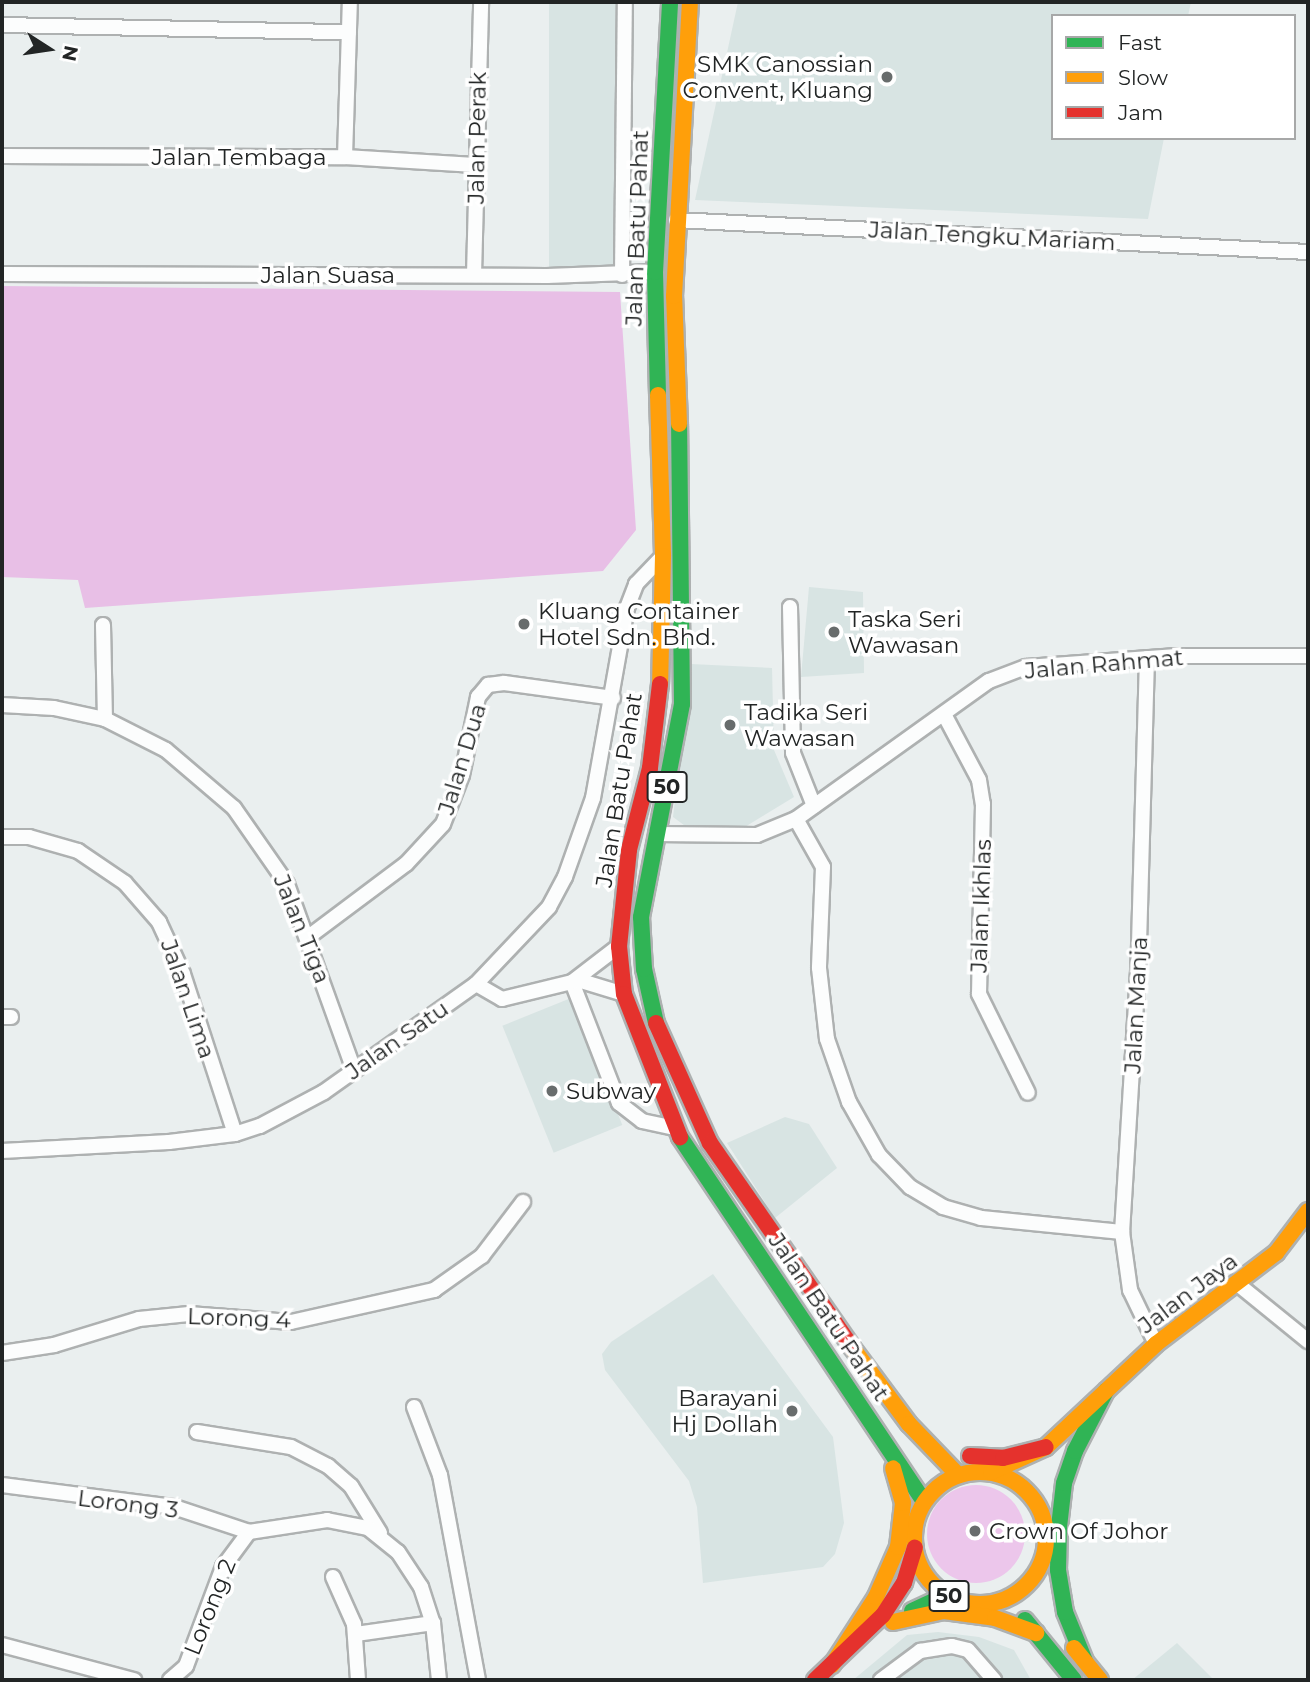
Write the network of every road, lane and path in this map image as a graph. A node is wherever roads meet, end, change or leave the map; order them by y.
1 (350, 2) edge
2 (481, 2) edge
3 (625, 2) edge
4 (670, 2) edge
5 (690, 2) edge
6 (2, 25) edge
7 (349, 32) junction
8 (2, 156) edge
9 (345, 158) junction
10 (475, 165) junction
11 (676, 220) junction
12 (1308, 252) edge
13 (655, 272) junction
14 (2, 274) edge
15 (474, 275) junction
16 (622, 275) junction
17 (663, 556) junction
18 (790, 607) dead end
19 (103, 625) dead end
20 (1308, 656) edge
21 (1147, 658) junction
22 (612, 698) junction
23 (2, 705) edge
24 (945, 716) junction
25 (105, 719) junction
26 (814, 806) junction
27 (796, 819) junction
28 (656, 834) junction
29 (2, 837) edge
30 (307, 938) junction
31 (619, 946) junction
32 (575, 981) junction
33 (476, 984) junction
34 (624, 994) junction
35 (354, 1070) junction
36 (1028, 1093) dead end
37 (674, 1128) junction
38 (235, 1135) junction
39 (2, 1151) edge
40 (523, 1202) dead end
41 (1308, 1211) edge
42 (1122, 1232) junction
43 (1239, 1285) junction
44 (1308, 1341) edge
45 (1156, 1344) junction
46 (2, 1353) edge
47 (1106, 1391) junction
48 (414, 1407) dead end
49 (1090, 1408) junction
50 (909, 1424) junction
51 (875, 1426) junction
52 (197, 1432) dead end
53 (1046, 1447) junction
54 (991, 1472) junction
55 (958, 1475) junction
56 (2, 1485) edge
57 (925, 1501) junction
58 (249, 1532) junction
59 (1046, 1532) junction
60 (384, 1538) junction
61 (915, 1548) junction
62 (1044, 1555) junction
63 (333, 1577) dead end
64 (946, 1595) junction
65 (995, 1603) junction
66 (894, 1622) junction
67 (433, 1623) junction
68 (1036, 1633) junction
69 (356, 1634) junction
70 (863, 1639) junction
71 (2, 1645) edge
72 (1085, 1661) junction
73 (832, 1665) junction
74 (134, 1680) edge
75 (170, 1680) edge
76 (358, 1680) edge
77 (439, 1680) edge
78 (478, 1680) edge
79 (815, 1680) edge
80 (881, 1680) edge
81 (994, 1680) edge
82 (1074, 1680) edge
83 (1100, 1680) edge

1 - 7 street
2 - 10 street, Jalan Perak
3 - 16 street
4 - 13 main road, Jalan Batu Pahat / 50
5 - 11 main road, Jalan Batu Pahat / 50
6 - 7 street
7 - 9 street
8 - 9 street, Jalan Tembaga
9 - 10 street, Jalan Tembaga
10 - 15 street, Jalan Perak
11 - 12 street, Jalan Tengku Mariam
11 - 28 main road, Jalan Batu Pahat / 50
13 - 16 street, Jalan Suasa
13 - 17 main road, Jalan Batu Pahat / 50
14 - 15 street, Jalan Suasa
15 - 16 street, Jalan Suasa
17 - 22 street, Jalan Satu
17 - 31 main road, Jalan Batu Pahat / 50
18 - 26 street
19 - 25 street
20 - 21 street, Jalan Rahmat
21 - 24 street, Jalan Rahmat
21 - 42 street, Jalan Manja
22 - 30 street, Jalan Dua
22 - 33 street, Jalan Satu
23 - 25 street, Jalan Tiga
24 - 26 street, Jalan Rahmat
24 - 36 street, Jalan Ikhlas
25 - 30 street, Jalan Tiga
26 - 27 street, Jalan Rahmat
27 - 28 street, Jalan Rahmat
27 - 42 street
28 - 50 main road, Jalan Batu Pahat / 50
29 - 38 street, Jalan Lima
30 - 35 street, Jalan Tiga
31 - 32 street
31 - 34 main road, Jalan Batu Pahat / 50
32 - 33 street
32 - 34 street
32 - 37 street
33 - 35 street, Jalan Satu
34 - 37 main road, Jalan Batu Pahat / 50
35 - 38 street, Jalan Satu
37 - 51 main road, Jalan Batu Pahat / 50
38 - 39 street, Jalan Satu
40 - 46 street, Lorong 4
41 - 43 main road, Jalan Jaya
42 - 45 street, Jalan Manja
43 - 44 street
43 - 45 main road, Jalan Jaya
45 - 47 main road, Jalan Jaya
47 - 49 main road, Jalan Jaya
47 - 72 main road
48 - 78 street
49 - 53 main road, Jalan Jaya
49 - 59 main road, Jalan Jaya
50 - 53 main road
50 - 55 main road, Jalan Batu Pahat / 50
51 - 57 main road, Jalan Batu Pahat / 50
51 - 73 main road
52 - 60 street
53 - 54 main road, Jalan Jaya
54 - 55 main road
54 - 59 main road, 50
55 - 57 main road
56 - 58 street, Lorong 3
57 - 61 main road, 50
58 - 60 street, Lorong 3
58 - 75 street, Lorong 2
59 - 62 main road, 50
60 - 67 street
61 - 64 main road, 50
61 - 70 main road
62 - 65 main road, 50
62 - 72 main road, 50
63 - 69 street
64 - 65 main road, 50
64 - 66 main road
65 - 68 main road, 50
66 - 68 main road
66 - 70 main road
67 - 69 street
67 - 77 street
68 - 82 main road, 50
69 - 76 street
70 - 73 main road
71 - 74 street
72 - 83 main road, 50
73 - 79 main road
80 - 81 street

